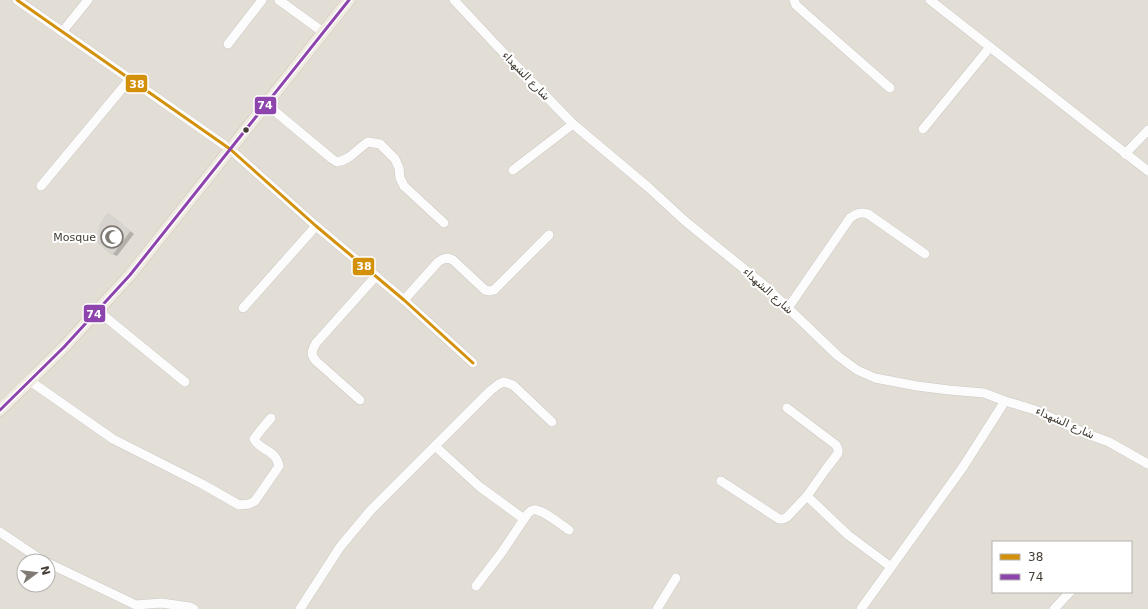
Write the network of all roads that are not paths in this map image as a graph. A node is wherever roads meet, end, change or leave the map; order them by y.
1 (18, 0) edge
2 (88, 0) edge
3 (262, 0) edge
4 (279, 0) edge
5 (349, 0) edge
6 (454, 0) edge
7 (794, 0) edge
8 (930, 0) edge
9 (62, 32) junction
10 (323, 32) junction
11 (228, 44) dead end
12 (990, 47) junction
13 (130, 79) junction
14 (890, 88) dead end
15 (266, 104) junction
16 (574, 124) junction
17 (924, 129) dead end
18 (1148, 130) edge
19 (230, 149) junction
20 (1125, 154) junction
21 (513, 170) dead end
22 (1148, 171) edge
23 (41, 186) dead end
24 (444, 223) dead end
25 (316, 226) junction
26 (549, 235) dead end
27 (925, 254) dead end
28 (376, 276) junction
29 (404, 300) junction
30 (244, 308) dead end
31 (788, 308) junction
32 (98, 311) junction
33 (474, 363) dead end
34 (30, 381) junction
35 (186, 382) dead end
36 (360, 400) dead end
37 (1005, 401) junction
38 (786, 408) dead end
39 (0, 410) edge
40 (271, 418) dead end
41 (552, 422) dead end
42 (435, 446) junction
43 (1148, 464) edge
44 (721, 481) dead end
45 (806, 496) junction
46 (524, 519) junction
47 (568, 530) dead end
48 (0, 532) edge
49 (30, 553) edge
50 (56, 567) edge
51 (891, 567) junction
52 (676, 578) dead end
53 (476, 586) dead end
54 (1069, 593) edge
55 (135, 607) edge
56 (194, 609) edge
57 (300, 609) edge
58 (657, 609) edge
59 (861, 609) edge
60 (1054, 609) edge

1 - 9 street
2 - 9 street
3 - 11 street
4 - 10 street
5 - 10 main road
6 - 16 street, شارع الشهداء
7 - 14 street
8 - 12 street
9 - 13 street
10 - 15 main road
12 - 17 street
12 - 20 street
13 - 19 street
13 - 23 street
15 - 19 main road
15 - 24 street
16 - 21 street
16 - 31 street, شارع الشهداء
18 - 20 street
19 - 25 street
19 - 32 main road
20 - 22 street
25 - 28 street
25 - 30 street
26 - 29 street
27 - 31 street
28 - 29 street
28 - 36 street
29 - 33 street
31 - 37 street, شارع الشهداء
32 - 34 main road
32 - 35 street
34 - 39 main road
34 - 40 street
37 - 43 street, شارع الشهداء
37 - 51 street
38 - 45 street
41 - 42 street
42 - 46 street
42 - 57 street
44 - 45 street
45 - 51 street
46 - 47 street
46 - 53 street
48 - 49 street
50 - 55 street
51 - 59 street
52 - 58 street
54 - 60 street
55 - 56 street

